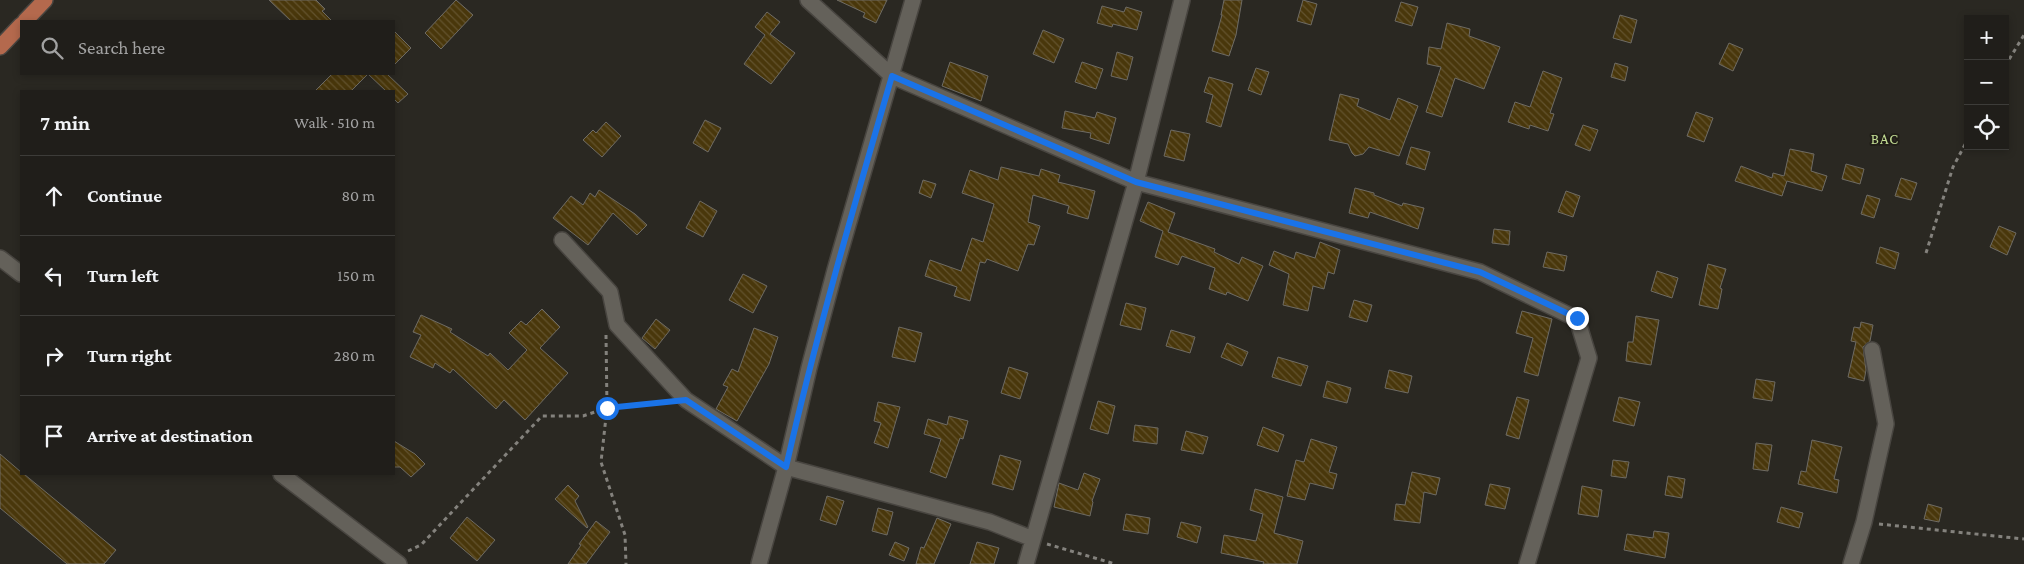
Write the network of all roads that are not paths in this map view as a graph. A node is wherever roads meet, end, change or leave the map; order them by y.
1 (45, 0) edge
2 (808, 0) edge
3 (913, 0) edge
4 (1182, 0) edge
5 (26, 20) edge
6 (20, 26) edge
7 (0, 47) edge
8 (892, 76) junction
9 (1136, 182) junction
10 (562, 240) dead end
11 (0, 258) edge
12 (20, 273) edge
13 (1872, 350) dead end
14 (786, 467) junction
15 (282, 475) edge
16 (1032, 538) junction
17 (395, 561) edge
18 (759, 564) edge
19 (1026, 564) edge
20 (1527, 564) edge
21 (1851, 564) edge

1 - 5 main road
2 - 8 street
3 - 8 street
4 - 9 street
6 - 7 main road
8 - 9 street
8 - 14 street
9 - 16 street
9 - 20 street
10 - 14 street
11 - 12 street
13 - 21 street
14 - 16 street
14 - 18 street
15 - 17 street
16 - 19 street

